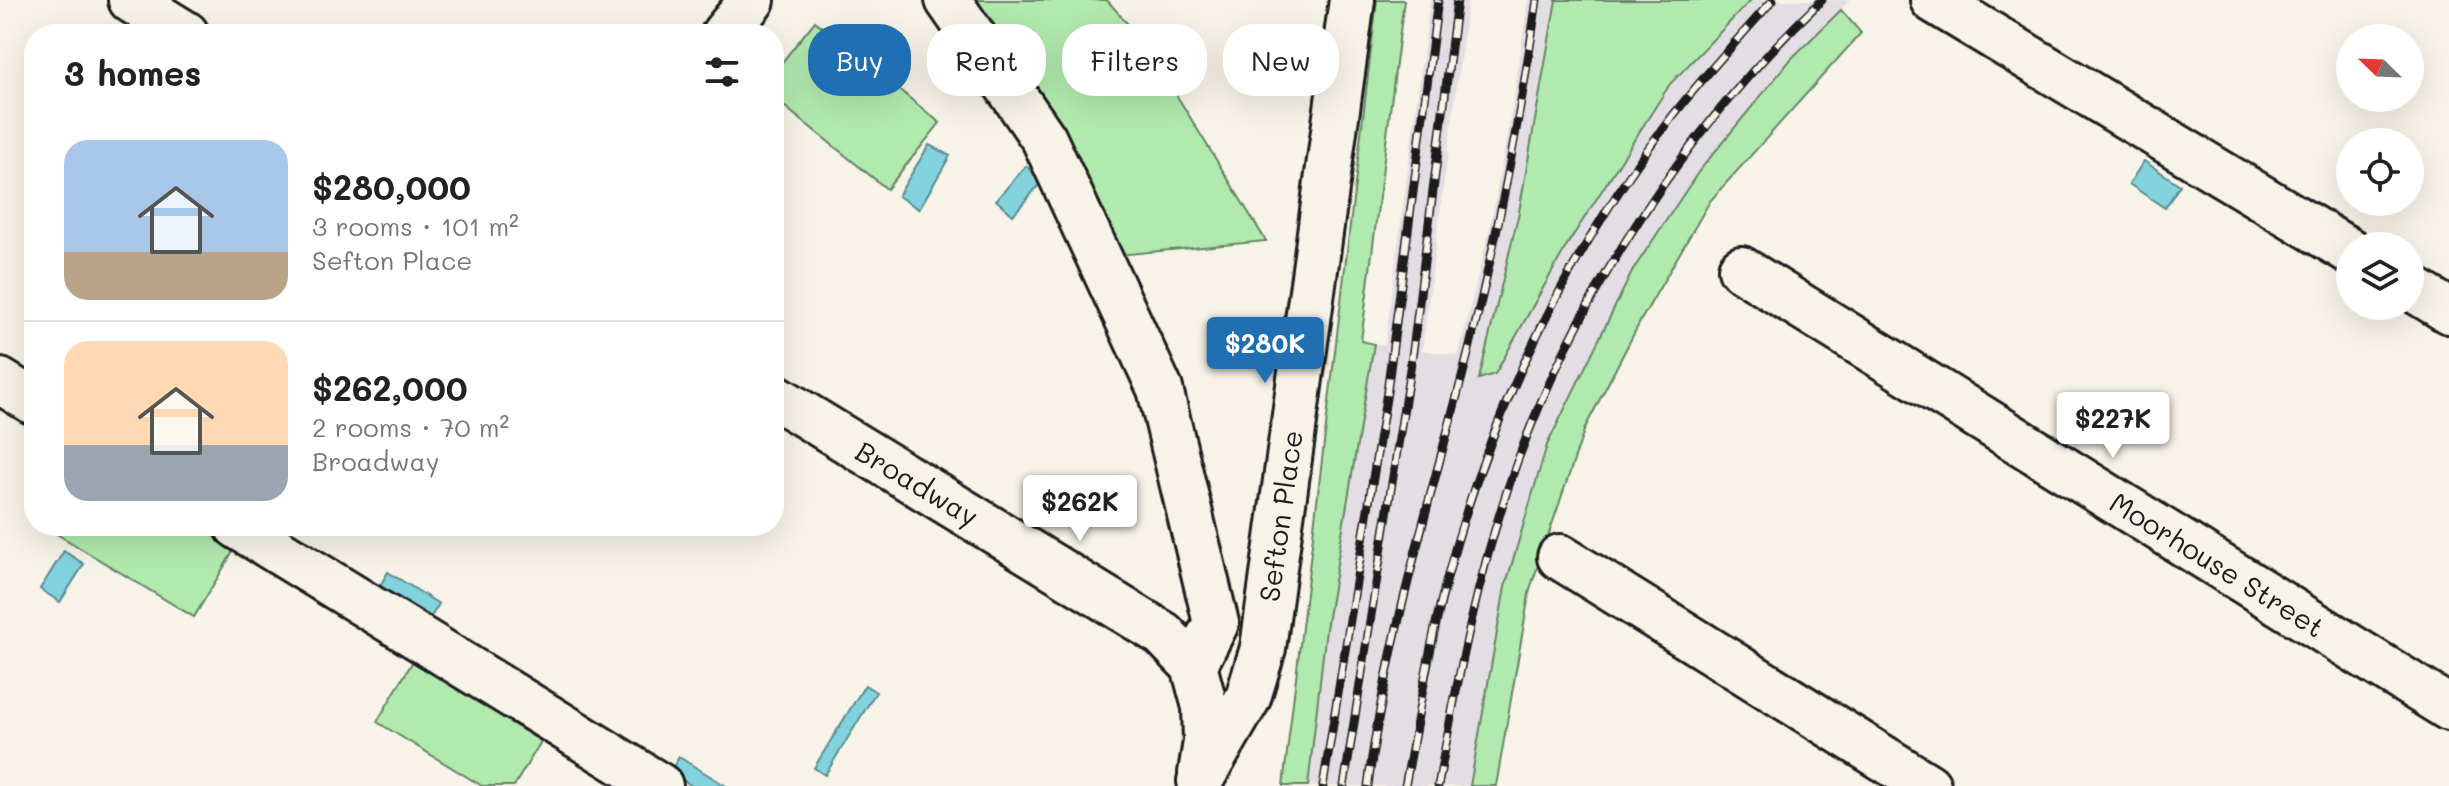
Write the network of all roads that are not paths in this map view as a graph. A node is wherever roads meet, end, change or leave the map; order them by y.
1 (131, 0) edge
2 (752, 0) edge
3 (948, 0) edge
4 (1352, 0) edge
5 (1933, 0) edge
6 (170, 24) edge
7 (732, 24) edge
8 (2336, 243) edge
9 (1741, 269) dead end
10 (2424, 296) edge
11 (2449, 311) edge
12 (0, 381) edge
13 (24, 396) edge
14 (784, 402) edge
15 (253, 536) edge
16 (1560, 557) dead end
17 (1194, 666) junction
18 (2449, 708) edge
19 (1198, 783) edge
20 (660, 786) edge
21 (1928, 786) edge

1 - 6 street
2 - 7 street
3 - 17 street
4 - 19 street, Sefton Place
5 - 8 street
9 - 18 street, Moorhouse Street
10 - 11 street
12 - 13 street
14 - 17 street, Broadway
15 - 20 street
16 - 21 street
17 - 19 street, Broadway

